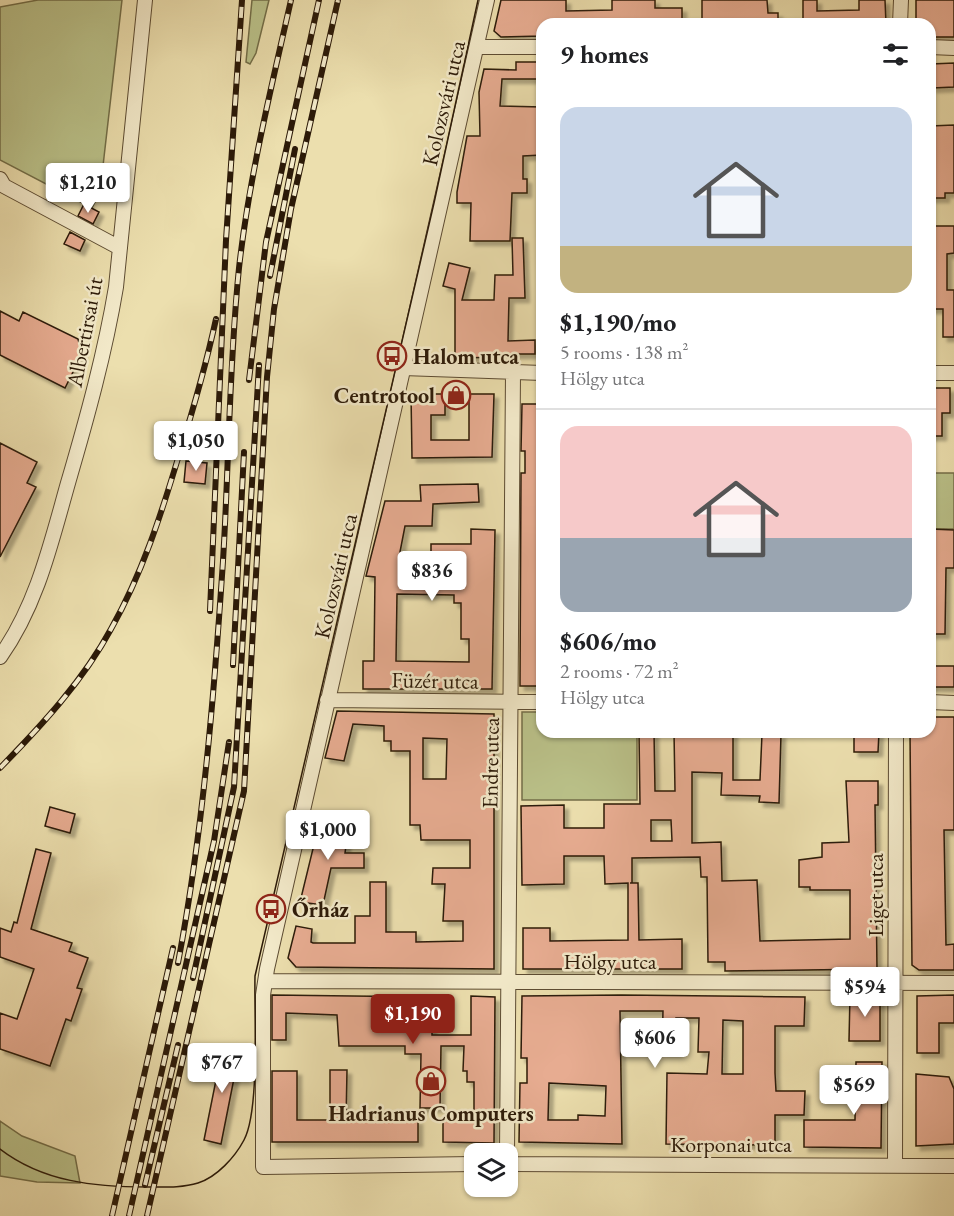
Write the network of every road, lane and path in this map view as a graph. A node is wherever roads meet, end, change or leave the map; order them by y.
1 (145, 0) edge
2 (487, 0) edge
3 (901, 0) edge
4 (900, 18) edge
5 (477, 47) junction
6 (536, 47) edge
7 (936, 47) edge
8 (954, 48) edge
9 (0, 179) edge
10 (120, 248) junction
11 (403, 368) junction
12 (513, 373) junction
13 (536, 373) edge
14 (936, 373) edge
15 (954, 373) edge
16 (0, 657) edge
17 (327, 700) junction
18 (511, 702) junction
19 (536, 702) edge
20 (936, 702) edge
21 (954, 703) edge
22 (896, 738) edge
23 (266, 981) junction
24 (507, 981) junction
25 (897, 983) junction
26 (954, 983) edge
27 (507, 1143) edge
28 (464, 1164) edge
29 (518, 1164) edge
30 (895, 1166) junction
31 (954, 1166) edge

1 - 10 street, Albertirsai út
2 - 5 street, Kolozsvári utca
3 - 4 street
5 - 6 street
5 - 11 street, Kolozsvári utca
7 - 8 street
9 - 10 street
10 - 16 street, Albertirsai út
11 - 12 street
11 - 17 street, Kolozsvári utca
12 - 13 street
12 - 18 street, Endre utca
14 - 15 street
17 - 18 street, Füzér utca
17 - 23 street, Kolozsvári utca
18 - 19 street, Füzér utca
18 - 24 street, Endre utca
20 - 21 street
22 - 25 street, Liget utca
23 - 24 street, Hölgy utca
23 - 28 street, Kolozsvári utca
24 - 25 street, Hölgy utca
24 - 27 street, Endre utca
25 - 26 street, Hölgy utca
25 - 30 street, Liget utca
29 - 30 street, Korponai utca
30 - 31 street, Korponai utca

